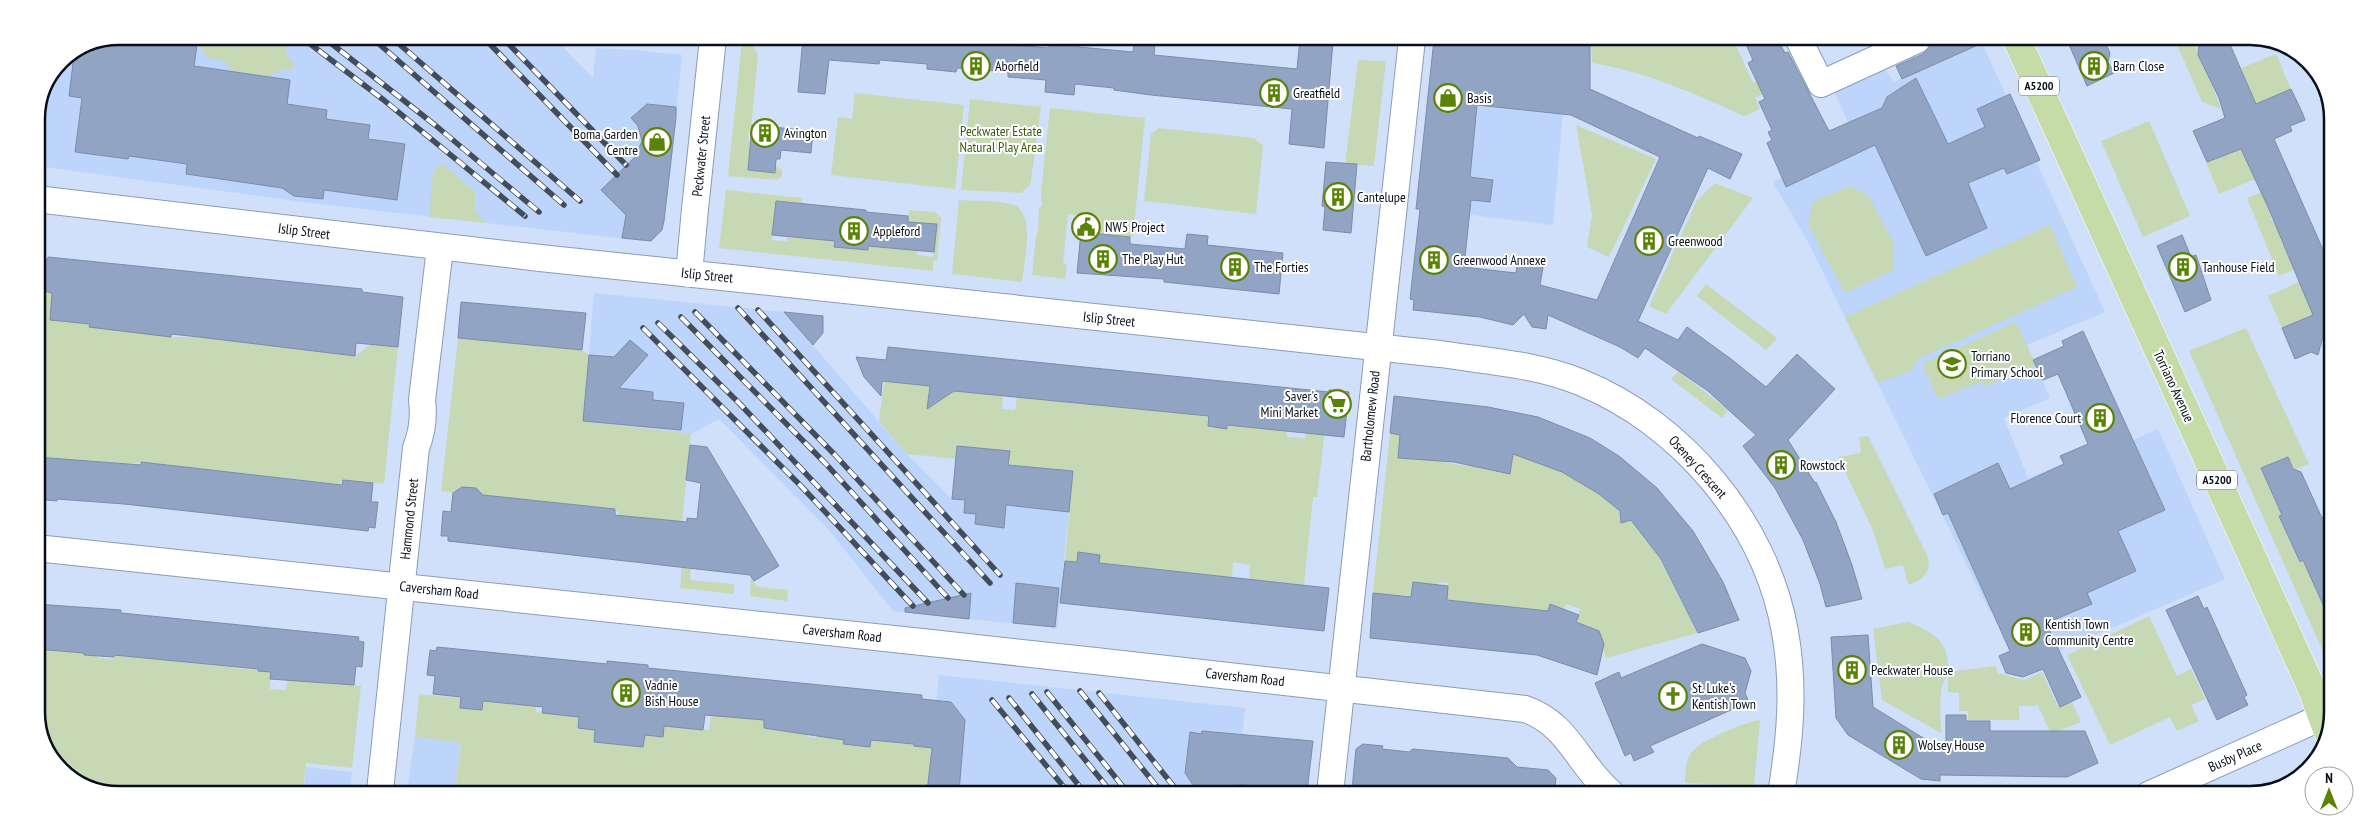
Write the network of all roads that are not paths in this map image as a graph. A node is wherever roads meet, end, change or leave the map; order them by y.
1 (712, 45) edge
2 (1411, 45) edge
3 (1801, 45) edge
4 (1905, 45) edge
5 (2019, 45) edge
6 (45, 200) edge
7 (440, 248) junction
8 (689, 274) junction
9 (1377, 348) junction
10 (45, 549) edge
11 (401, 586) junction
12 (1342, 687) junction
13 (2323, 720) edge
14 (2323, 725) edge
15 (381, 786) edge
16 (1331, 786) edge
17 (1603, 786) edge
18 (1782, 786) edge
19 (2168, 786) edge

1 - 8 street, Peckwater Street, bridge
2 - 9 street, Bartholomew Road
3 - 4 street
5 - 13 main road, Torriano Avenue / A5200
6 - 7 street, Islip Street
7 - 8 street, Islip Street, bridge
7 - 11 street, Hammond Street
8 - 9 street, Islip Street, bridge
9 - 12 street, Bartholomew Road
9 - 18 street, Oseney Crescent
10 - 11 street, Caversham Road
11 - 12 street, Caversham Road, bridge
11 - 15 street, Hammond Street
12 - 16 street, Bartholomew Road
12 - 17 street, Caversham Road
14 - 19 street, Busby Place

